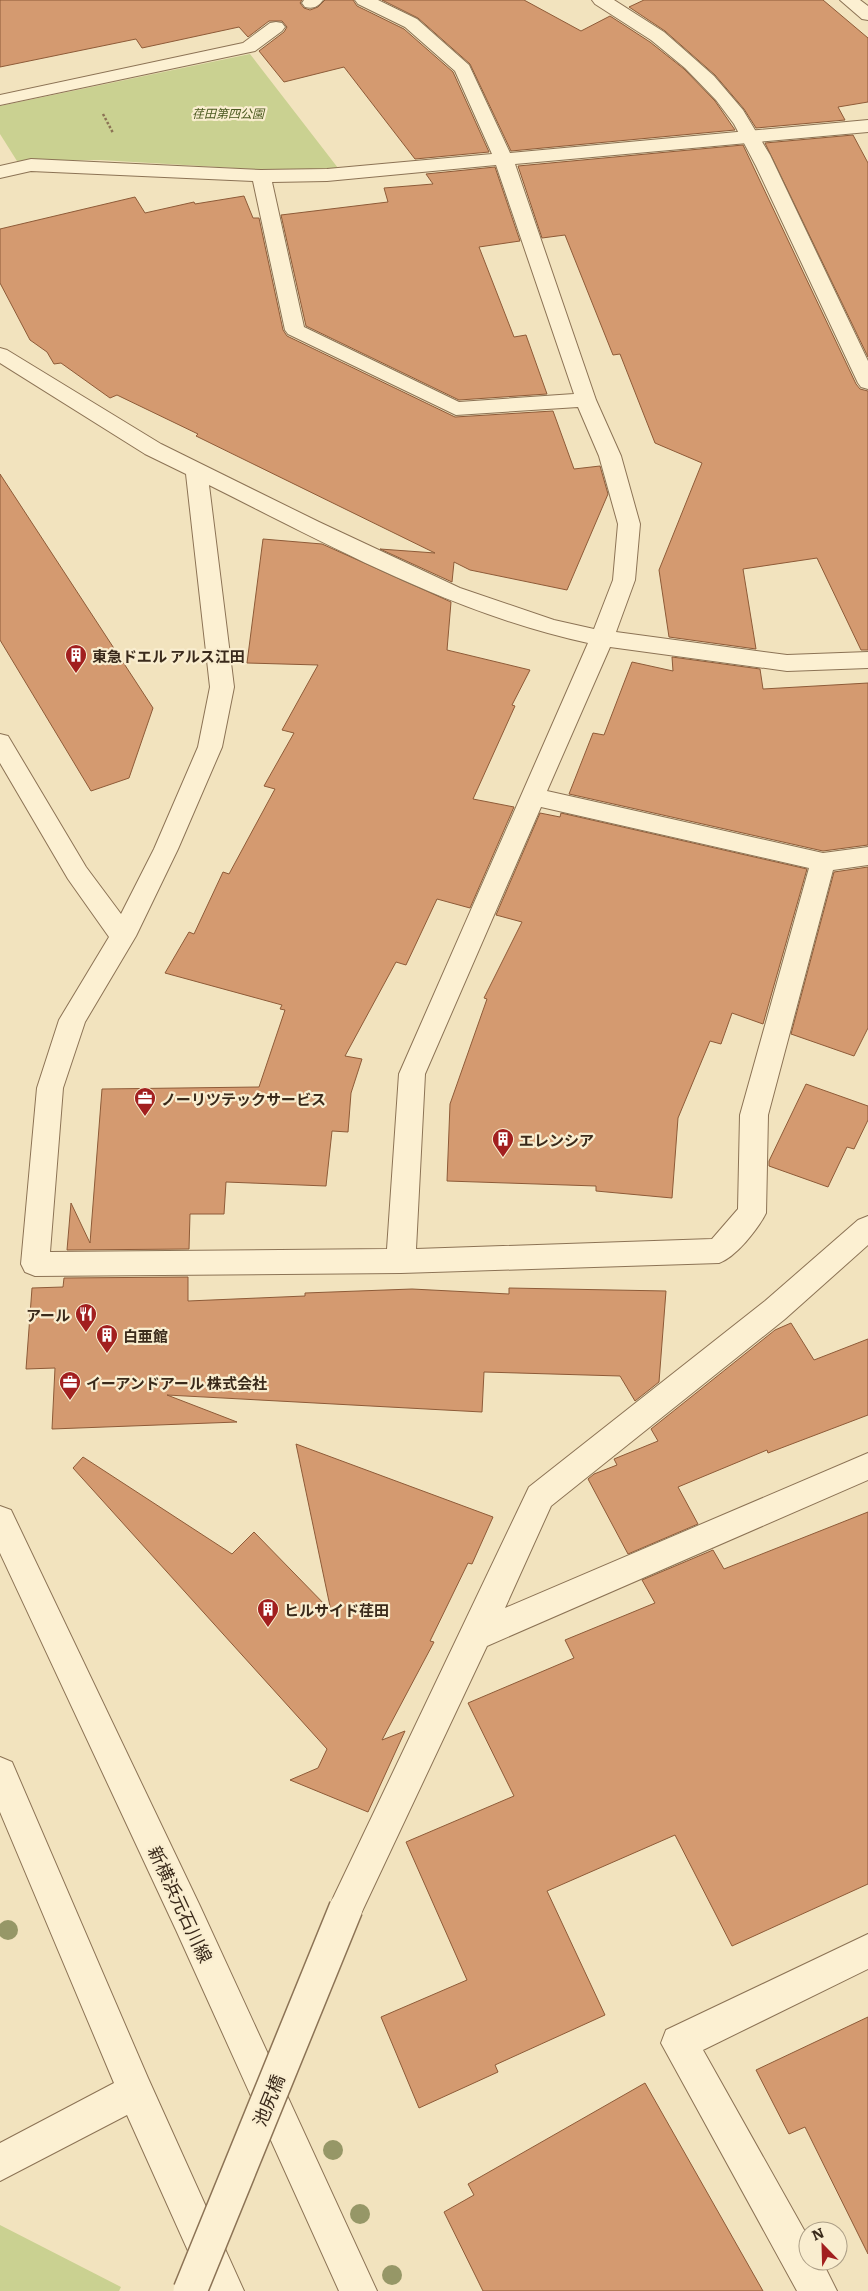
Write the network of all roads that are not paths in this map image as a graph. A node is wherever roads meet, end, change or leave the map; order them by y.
1 (364, 0) edge
2 (601, 0) edge
3 (849, 0) edge
4 (868, 15) edge
5 (276, 27) dead end
6 (0, 100) edge
7 (868, 126) edge
8 (751, 137) junction
9 (504, 160) junction
10 (0, 172) edge
11 (261, 176) junction
12 (0, 354) edge
13 (863, 362) edge
14 (868, 383) edge
15 (586, 400) junction
16 (196, 471) junction
17 (602, 638) junction
18 (868, 660) edge
19 (0, 742) edge
20 (535, 796) junction
21 (868, 856) edge
22 (824, 862) junction
23 (123, 936) junction
24 (868, 1228) edge
25 (401, 1261) junction
26 (868, 1466) edge
27 (0, 1520) edge
28 (476, 1636) junction
29 (0, 1773) edge
30 (868, 1951) edge
31 (135, 2091) junction
32 (0, 2163) edge
33 (190, 2291) edge
34 (225, 2291) edge
35 (358, 2291) edge
36 (818, 2291) edge

1 - 9 street
2 - 8 street
3 - 4 street
5 - 6 street
7 - 8 street
8 - 9 street
8 - 13 street
9 - 11 street
9 - 15 street
10 - 11 street
11 - 15 street
12 - 16 street
13 - 14 street
15 - 17 street
16 - 17 street
16 - 23 street
17 - 18 street
17 - 20 street
19 - 23 street
20 - 22 street
20 - 25 street
21 - 22 street
22 - 25 street
23 - 25 street
24 - 28 street, 池尻橋
26 - 28 street
27 - 35 street, 新横浜元石川線
28 - 33 street, 池尻橋, bridge
29 - 31 street
30 - 36 street
31 - 32 street
31 - 34 street

